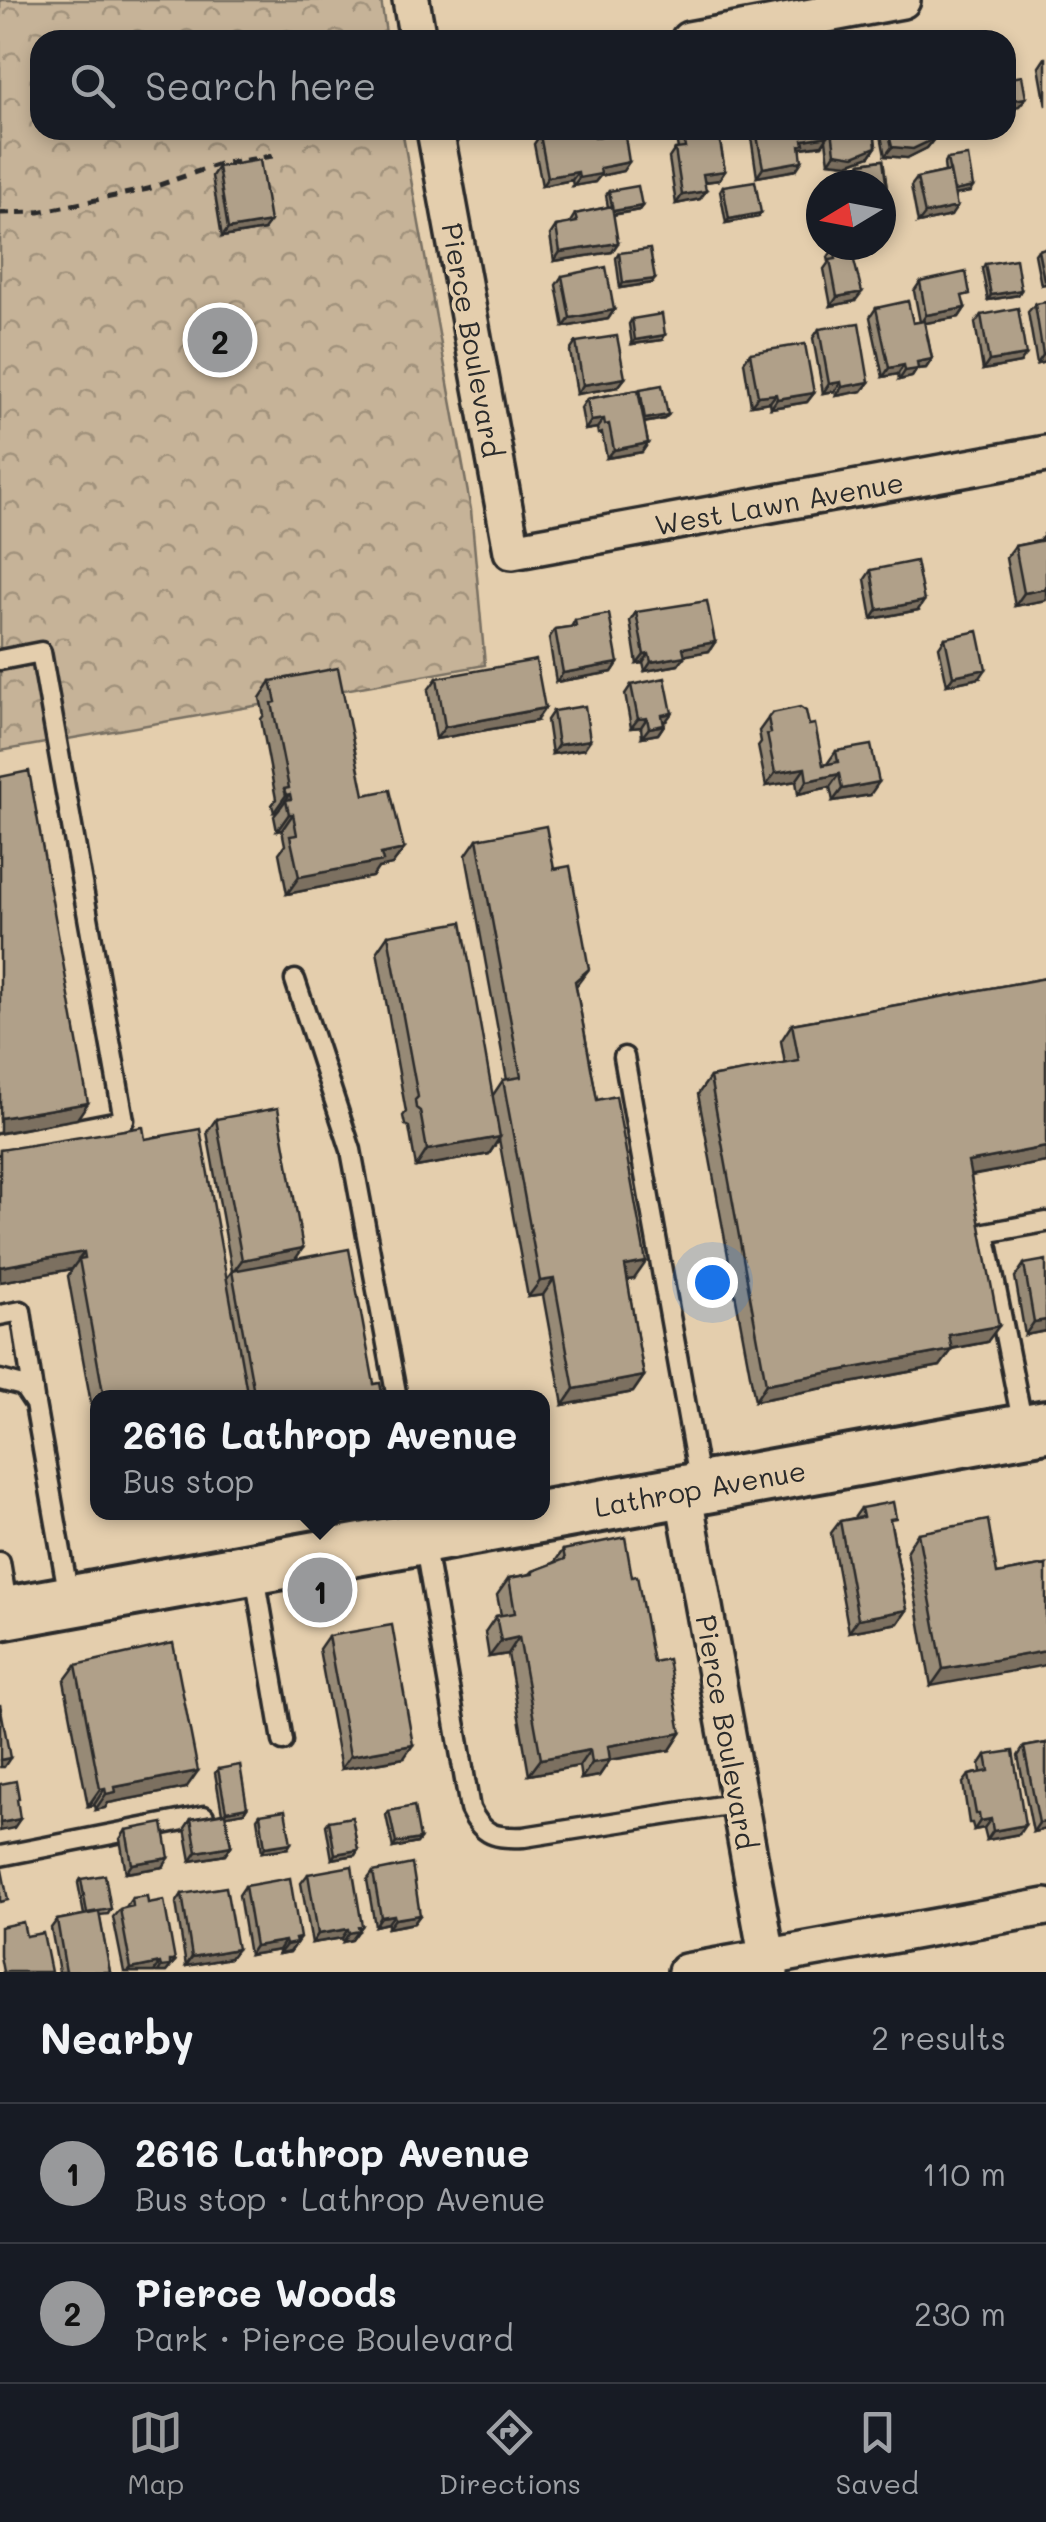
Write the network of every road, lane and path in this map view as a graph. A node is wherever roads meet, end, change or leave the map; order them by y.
1 (411, 0) edge
2 (902, 0) edge
3 (416, 30) edge
4 (743, 30) edge
5 (437, 140) edge
6 (272, 156) dead end
7 (0, 213) edge
8 (1046, 454) edge
9 (512, 551) joint
10 (0, 660) edge
11 (295, 980) dead end
12 (624, 1057) dead end
13 (0, 1144) edge
14 (1046, 1222) edge
15 (0, 1314) edge
16 (0, 1380) edge
17 (396, 1390) edge
18 (35, 1404) junction
19 (1035, 1428) edge
20 (692, 1490) junction
21 (550, 1508) edge
22 (460, 1520) edge
23 (421, 1525) edge
24 (0, 1562) edge
25 (254, 1569) junction
26 (69, 1602) junction
27 (4, 1614) edge
28 (283, 1740) dead end
29 (740, 1803) junction
30 (204, 1816) edge
31 (0, 1856) edge
32 (1046, 1907) edge
33 (769, 1965) edge
34 (686, 1972) edge

1 - 3 street
2 - 4 street
5 - 9 street, Pierce Boulevard
6 - 7 path
8 - 9 street, West Lawn Avenue
10 - 13 lane
11 - 17 lane
12 - 20 lane
14 - 19 lane
15 - 18 lane
16 - 18 lane
18 - 26 lane
19 - 20 street, Lathrop Avenue
20 - 21 street, Lathrop Avenue
20 - 29 street, Pierce Boulevard
22 - 23 street, Lathrop Avenue
23 - 25 street, Lathrop Avenue
23 - 29 lane
24 - 27 lane
25 - 26 street, Lathrop Avenue
25 - 28 lane
26 - 27 street, Lathrop Avenue
29 - 33 street, Pierce Boulevard
30 - 31 lane
32 - 33 street
33 - 34 street

